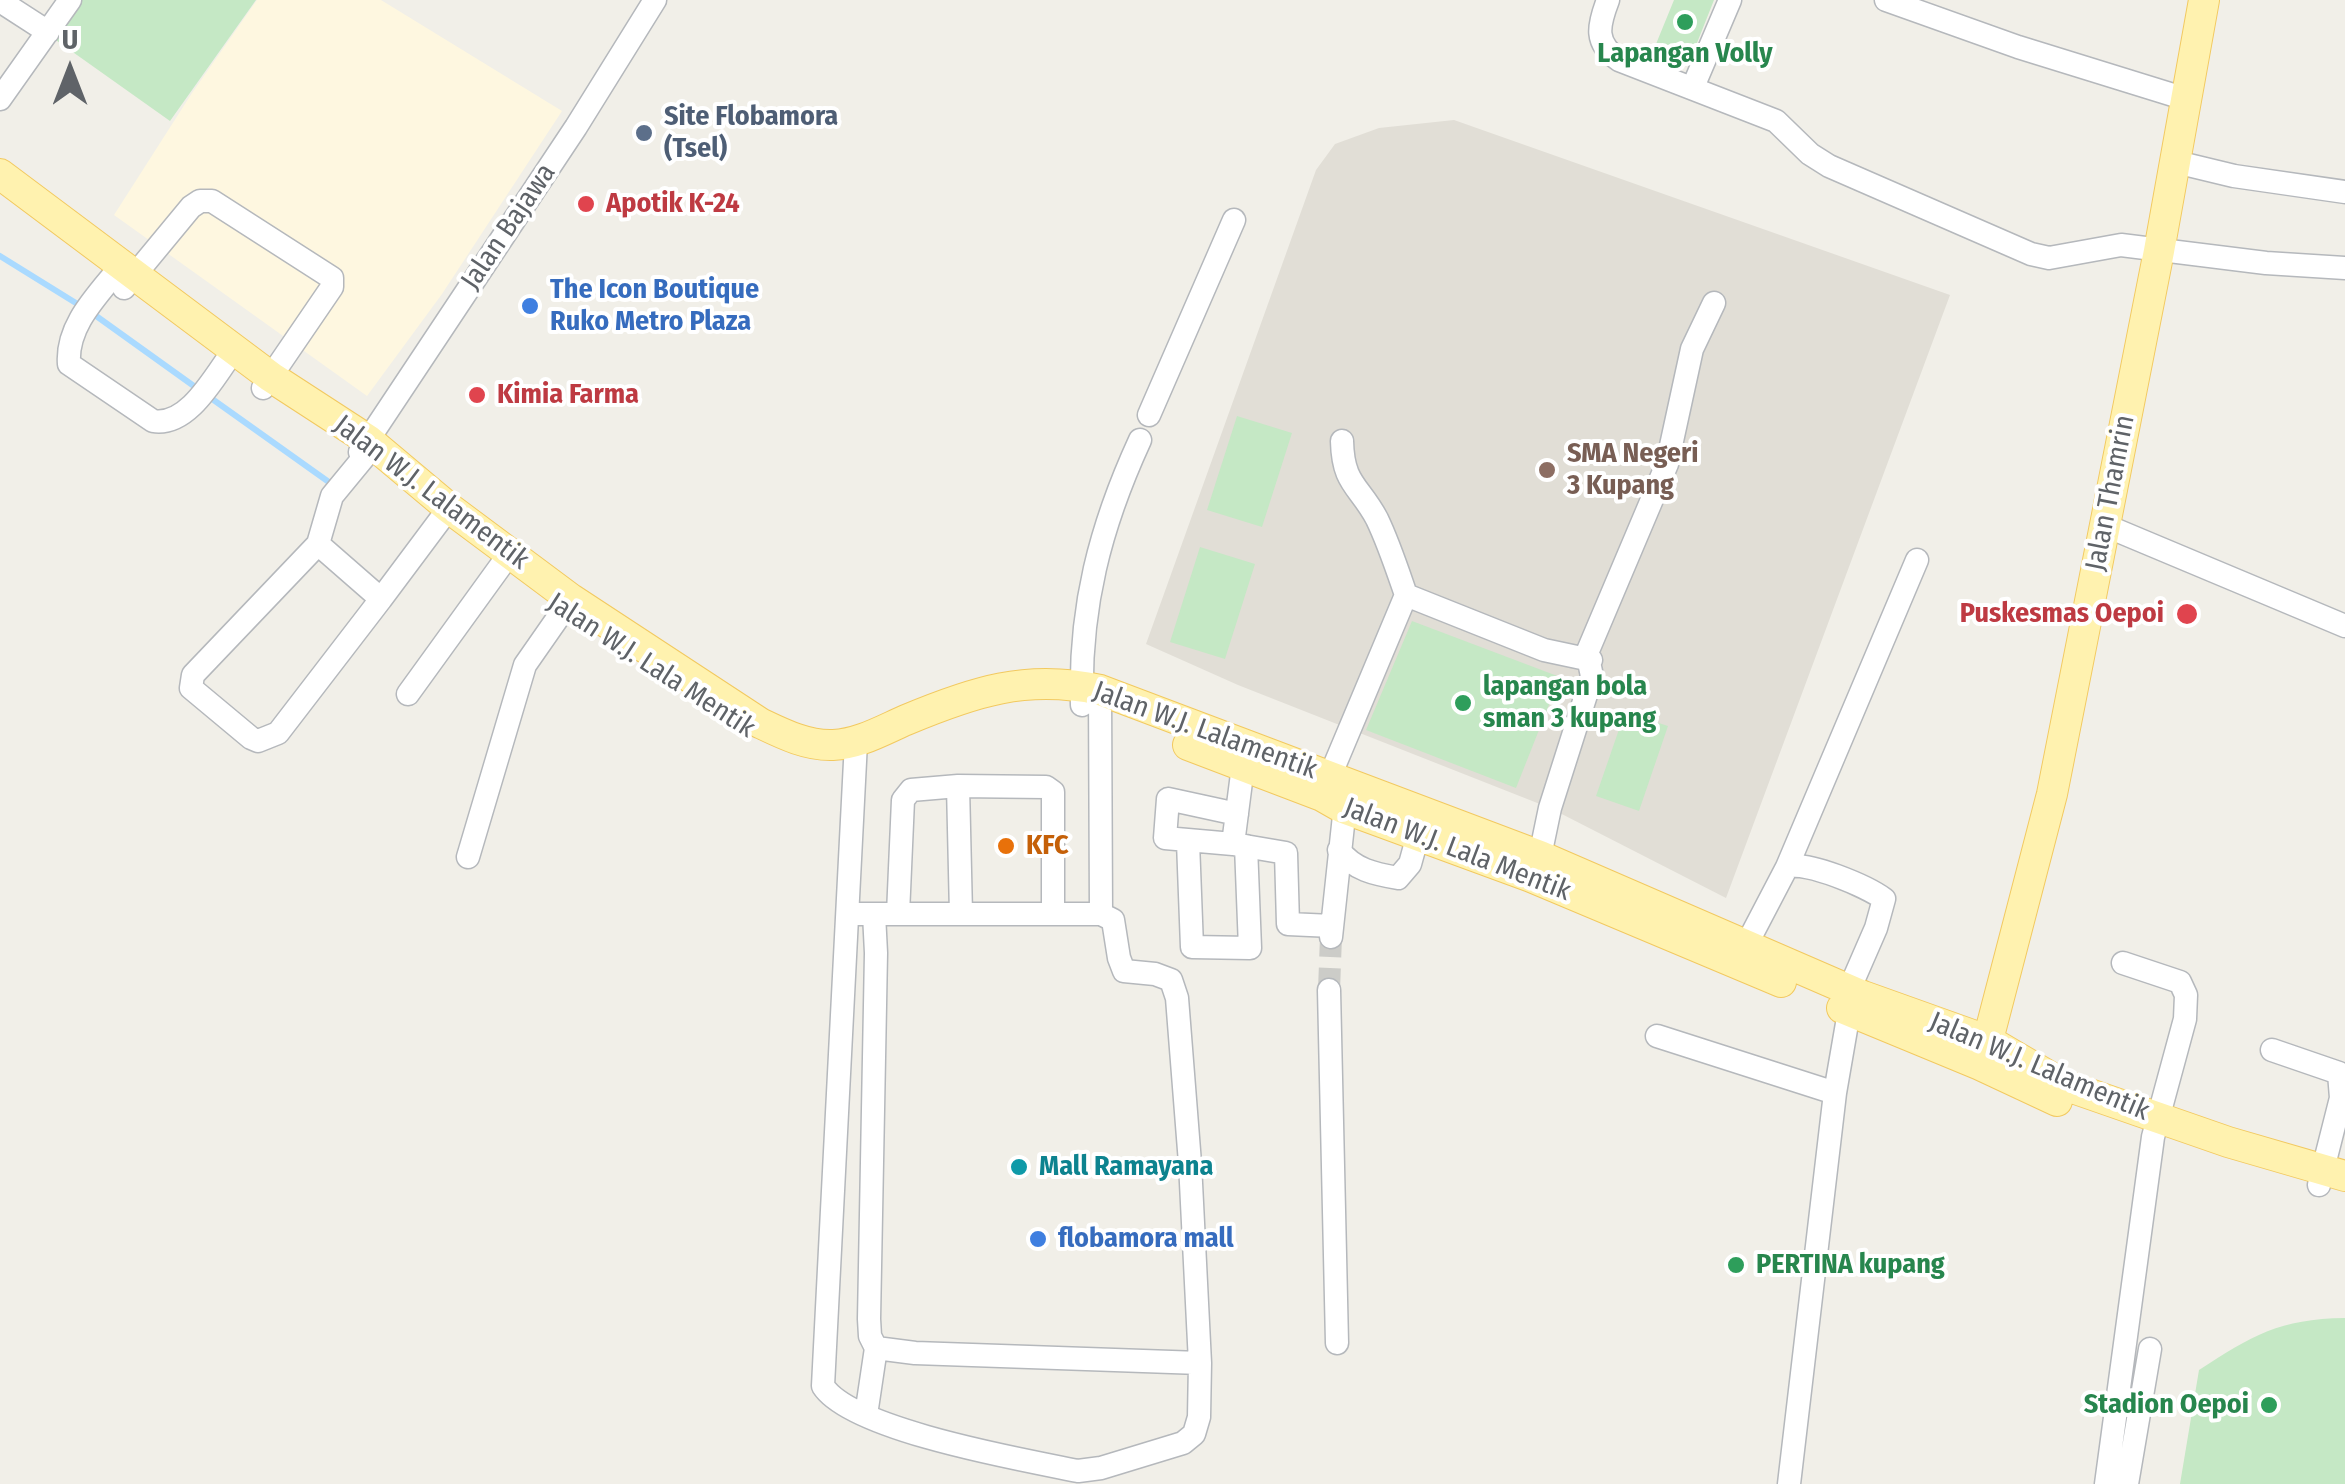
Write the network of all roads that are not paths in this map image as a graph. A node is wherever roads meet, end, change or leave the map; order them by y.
1 (70, 0) edge
2 (655, 0) edge
3 (1608, 0) edge
4 (1730, 0) edge
5 (1886, 0) edge
6 (2204, 0) edge
7 (0, 1) edge
8 (48, 32) junction
9 (1693, 87) junction
10 (0, 98) edge
11 (2186, 99) junction
12 (2176, 162) junction
13 (0, 174) edge
14 (2345, 192) edge
15 (0, 196) edge
16 (1234, 220) dead end
17 (2160, 251) junction
18 (2345, 268) edge
19 (117, 281) junction
20 (1714, 304) dead end
21 (224, 364) junction
22 (267, 383) junction
23 (1150, 415) dead end
24 (1140, 440) dead end
25 (1342, 441) dead end
26 (357, 461) junction
27 (445, 513) junction
28 (2104, 525) junction
29 (318, 544) junction
30 (506, 559) junction
31 (1917, 560) dead end
32 (1406, 594) junction
33 (380, 600) junction
34 (566, 604) junction
35 (2345, 626) edge
36 (1591, 660) junction
37 (408, 694) dead end
38 (1091, 698) junction
39 (856, 751) junction
40 (1243, 766) junction
41 (958, 786) junction
42 (1336, 791) junction
43 (1237, 814) junction
44 (1418, 835) junction
45 (1188, 842) junction
46 (1239, 845) junction
47 (1339, 850) junction
48 (468, 857) dead end
49 (1536, 866) junction
50 (1788, 867) junction
51 (848, 914) junction
52 (874, 914) junction
53 (898, 914) junction
54 (961, 914) junction
55 (1053, 914) junction
56 (1101, 914) junction
57 (1741, 955) junction
58 (2123, 963) dead end
59 (1329, 990) tunnel mouth
60 (1854, 999) junction
61 (1658, 1036) dead end
62 (2272, 1050) dead end
63 (1985, 1053) junction
64 (1836, 1093) junction
65 (2155, 1128) junction
66 (2337, 1180) edge
67 (1338, 1343) dead end
68 (876, 1348) junction
69 (2150, 1349) dead end
70 (1200, 1363) junction
71 (866, 1415) junction
72 (2124, 1436) junction
73 (1789, 1484) edge
74 (2106, 1484) edge
75 (2126, 1484) edge

1 - 8 street
2 - 26 street, Jalan Bajawa
3 - 9 street
4 - 9 street
5 - 11 street
6 - 11 main road, Jalan Thamrin
7 - 8 street
8 - 10 street
9 - 17 street
11 - 12 main road, Jalan Thamrin
12 - 14 street
12 - 17 main road, Jalan Thamrin
13 - 19 main road, Jalan W.J. Lalamentik
15 - 19 main road
16 - 23 street
17 - 18 street
17 - 28 main road, Jalan Thamrin
19 - 21 main road, Jalan W.J. Lalamentik
19 - 21 street
19 - 22 street
20 - 36 street
21 - 22 main road, Jalan W.J. Lalamentik
22 - 26 main road, Jalan W.J. Lalamentik
24 - 38 street
25 - 32 street
26 - 27 main road, Jalan W.J. Lalamentik
26 - 29 street, Jalan Bajawa
27 - 30 main road, Jalan W.J. Lalamentik
27 - 33 street
28 - 35 street
28 - 63 main road, Jalan Thamrin
29 - 33 street
29 - 33 street
30 - 34 main road, Jalan W.J. Lalamentik
30 - 37 street
31 - 50 street
32 - 36 street
32 - 42 street
34 - 39 main road, Jalan W.J. Lalamentik
34 - 48 street
36 - 49 street
38 - 39 main road, Jalan W.J. Lala Mentik
38 - 40 main road, Jalan W.J. Lala Mentik
38 - 42 main road, Jalan W.J. Lalamentik
38 - 56 street
39 - 51 street
40 - 42 main road, Jalan W.J. Lala Mentik
40 - 43 street
41 - 53 street
41 - 54 street
41 - 55 street
42 - 44 main road, Jalan W.J. Lala Mentik
42 - 47 street
42 - 49 main road, Jalan W.J. Lalamentik
43 - 45 street
43 - 46 street
44 - 47 street
44 - 49 main road, Jalan W.J. Lala Mentik
45 - 46 street
45 - 46 street
46 - 47 street
49 - 57 main road, Jalan W.J. Lala Mentik
50 - 57 street
50 - 60 street
51 - 52 street
51 - 71 street
52 - 53 street
52 - 68 street
53 - 54 street
54 - 55 street
55 - 56 street
56 - 70 street
57 - 60 main road, Jalan W.J. Lala Mentik
58 - 65 street
59 - 67 street
60 - 63 main road, Jalan W.J. Lalamentik
60 - 64 street
61 - 64 street
62 - 66 street
63 - 65 main road, Jalan W.J. Lalamentik
64 - 73 street
65 - 66 main road
65 - 72 street
68 - 70 street
68 - 71 street
69 - 72 street
70 - 71 street
72 - 74 street
72 - 75 street

